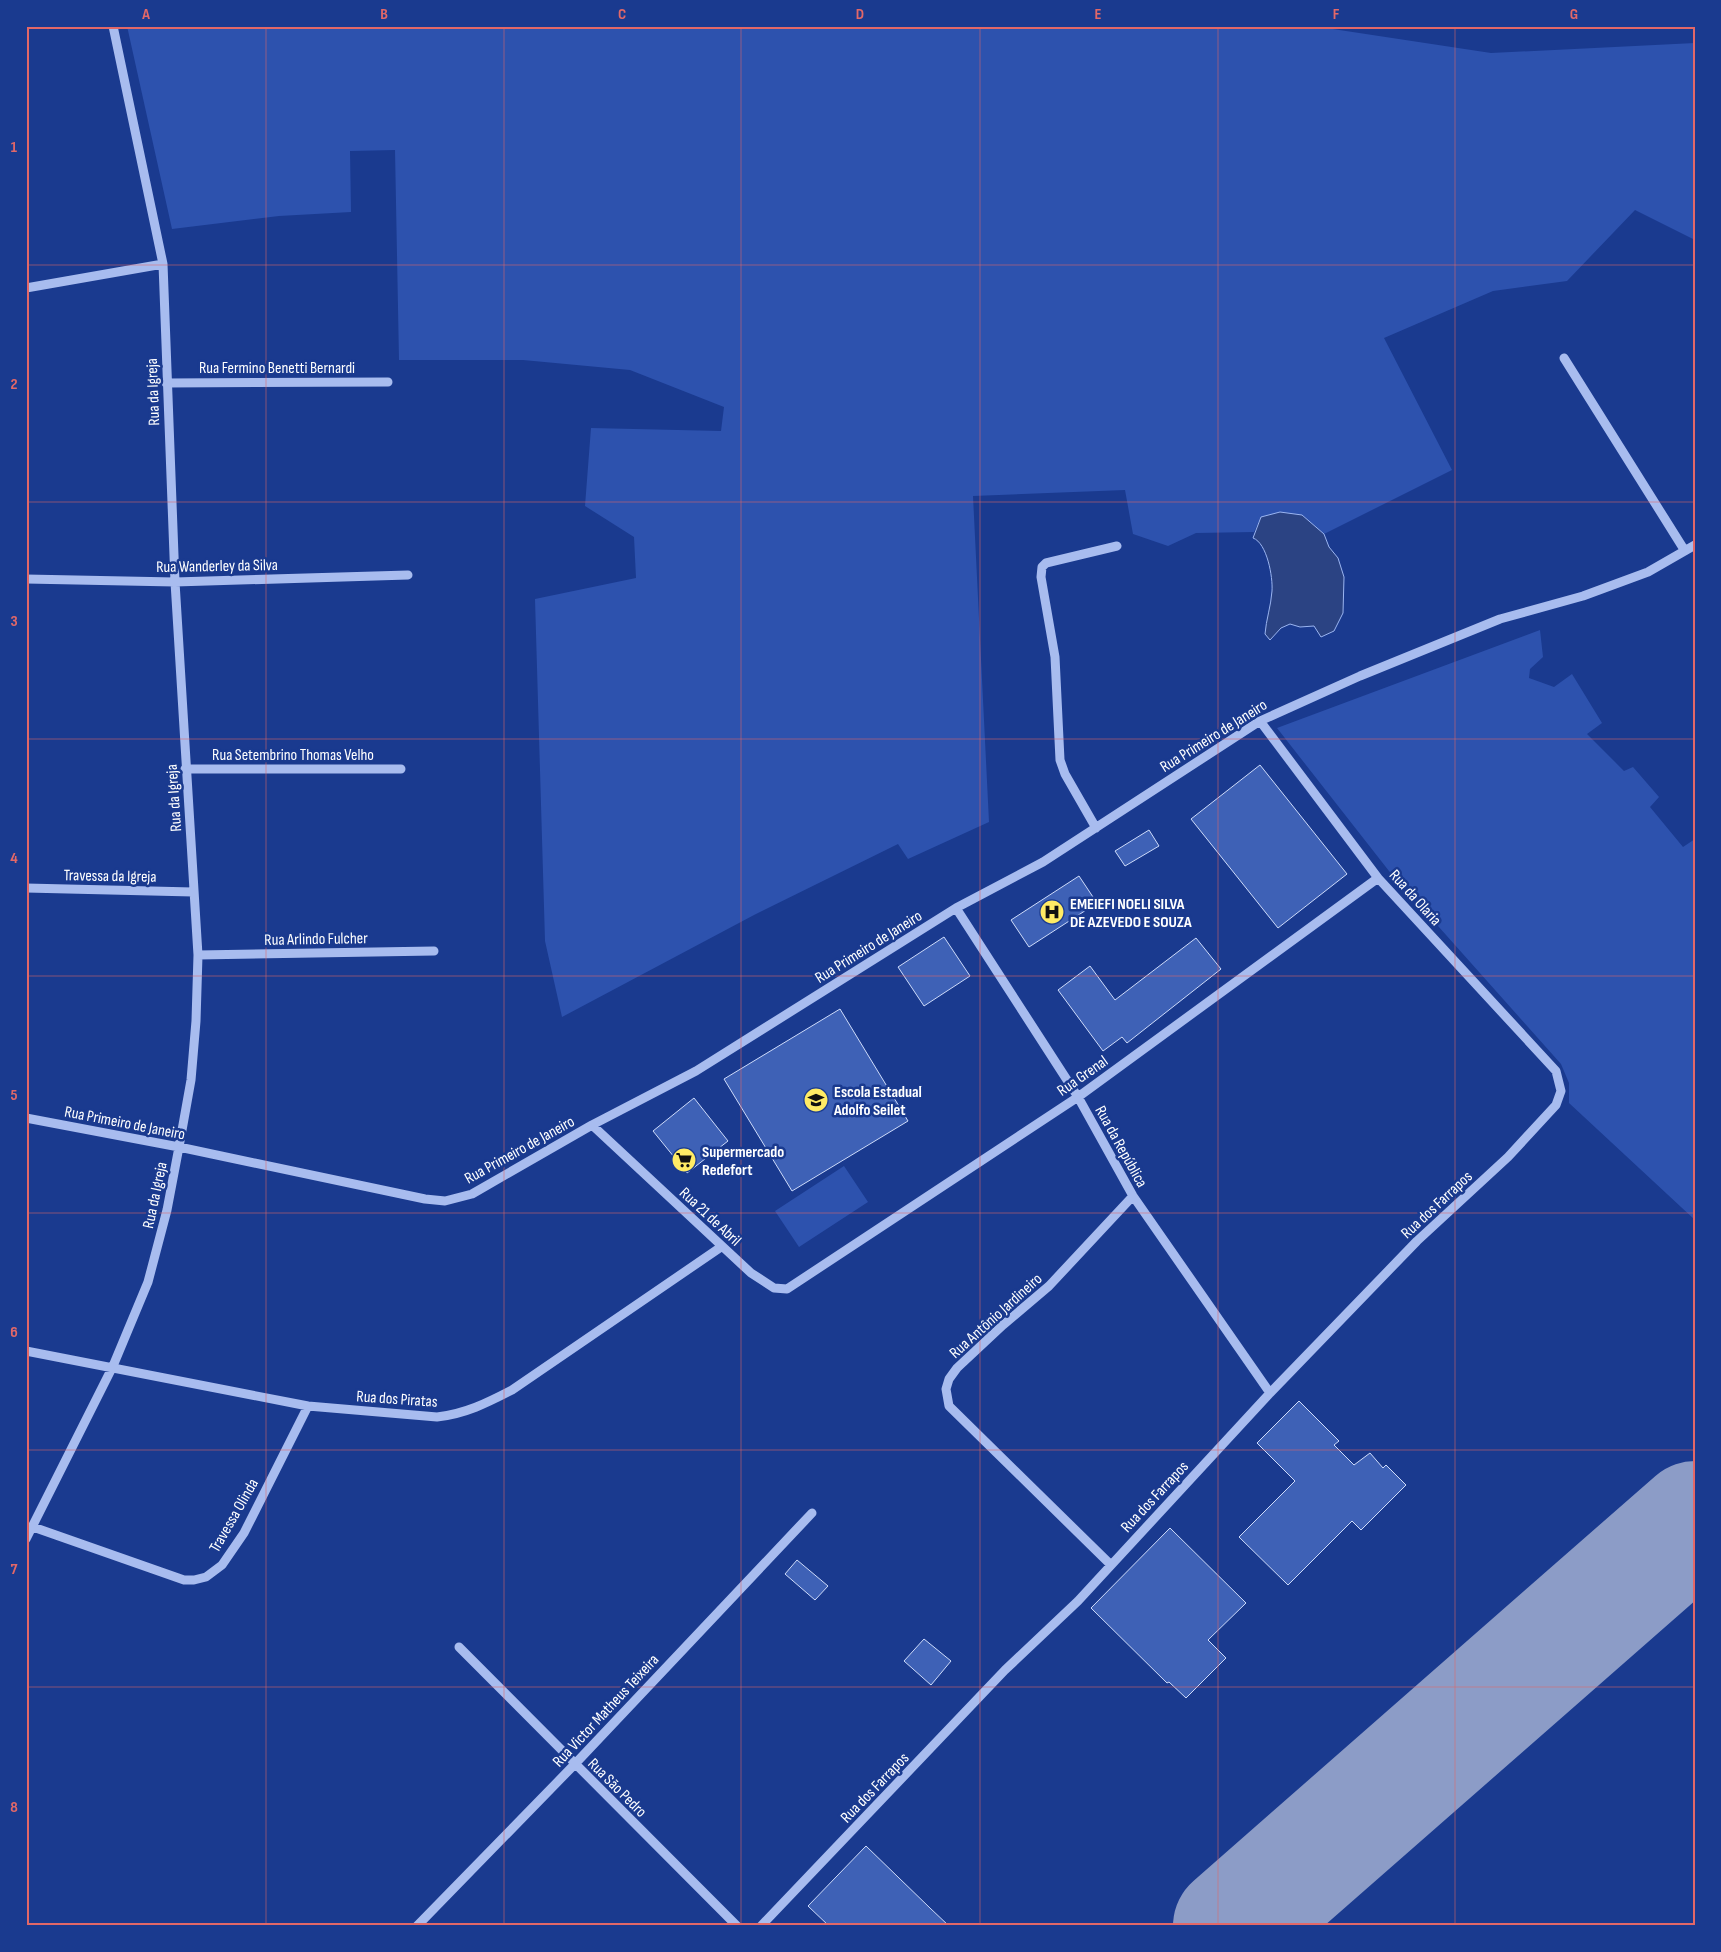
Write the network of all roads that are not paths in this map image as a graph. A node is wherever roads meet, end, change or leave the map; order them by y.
1 (113, 26) edge
2 (163, 264) junction
3 (26, 288) edge
4 (1564, 358) dead end
5 (388, 382) dead end
6 (166, 383) junction
7 (1695, 545) edge
8 (1117, 546) dead end
9 (1685, 551) junction
10 (408, 576) dead end
11 (26, 579) edge
12 (175, 582) junction
13 (1260, 721) junction
14 (185, 769) junction
15 (400, 769) dead end
16 (1096, 828) junction
17 (1378, 878) junction
18 (26, 888) edge
19 (193, 892) junction
20 (956, 908) junction
21 (434, 951) dead end
22 (198, 955) junction
23 (1560, 1084) joint
24 (1078, 1097) junction
25 (26, 1118) edge
26 (592, 1125) junction
27 (179, 1147) junction
28 (1133, 1196) junction
29 (721, 1247) junction
30 (796, 1284) joint
31 (26, 1351) edge
32 (113, 1366) junction
33 (1270, 1393) junction
34 (308, 1406) junction
35 (812, 1513) dead end
36 (33, 1526) junction
37 (26, 1539) edge
38 (1111, 1565) junction
39 (459, 1647) dead end
40 (574, 1765) junction
41 (417, 1926) edge
42 (737, 1926) edge
43 (761, 1926) edge

1 - 2 street, Rua da Igreja
2 - 3 street
2 - 6 street, Rua da Igreja
4 - 9 street
5 - 6 street, Rua Fermino Benetti Bernardi
6 - 12 street, Rua da Igreja
7 - 9 street, Rua Primeiro de Janeiro
8 - 16 street
9 - 13 street, Rua Primeiro de Janeiro
10 - 12 street, Rua Wanderley da Silva
11 - 12 street, Rua Wanderley da Silva
12 - 14 street, Rua da Igreja
13 - 16 street, Rua Primeiro de Janeiro
13 - 17 street, Rua da Olaria
14 - 15 street, Rua Setembrino Thomas Velho
14 - 19 street, Rua da Igreja
16 - 20 street, Rua Primeiro de Janeiro
17 - 23 street, Rua da Olaria
17 - 24 street, Rua Grenal
18 - 19 street, Travessa da Igreja
19 - 22 street, Rua da Igreja
20 - 24 street, Rua da República
20 - 26 street, Rua Primeiro de Janeiro
21 - 22 street, Rua Arlindo Fulcher
22 - 27 street, Rua da Igreja
23 - 33 street, Rua dos Farrapos
24 - 28 street, Rua da República
24 - 30 street, Rua Grenal
25 - 27 street, Rua Primeiro de Janeiro
26 - 27 street, Rua Primeiro de Janeiro
26 - 29 street, Rua 21 de Abril
27 - 32 street, Rua da Igreja
28 - 33 street, Rua da República
28 - 38 street, Rua Antônio Jardineiro
29 - 30 street, Rua 21 de Abril
29 - 34 street, Rua dos Piratas
31 - 32 street, Rua dos Piratas
32 - 34 street, Rua dos Piratas
32 - 36 street, Rua da Igreja
33 - 38 street, Rua dos Farrapos
34 - 36 street, Travessa Olinda
35 - 40 street, Rua Victor Matheus Teixeira
36 - 37 street, Rua da Igreja
38 - 43 street, Rua dos Farrapos
39 - 40 street, Rua São Pedro
40 - 41 street, Rua Victor Matheus Teixeira
40 - 42 street, Rua São Pedro

